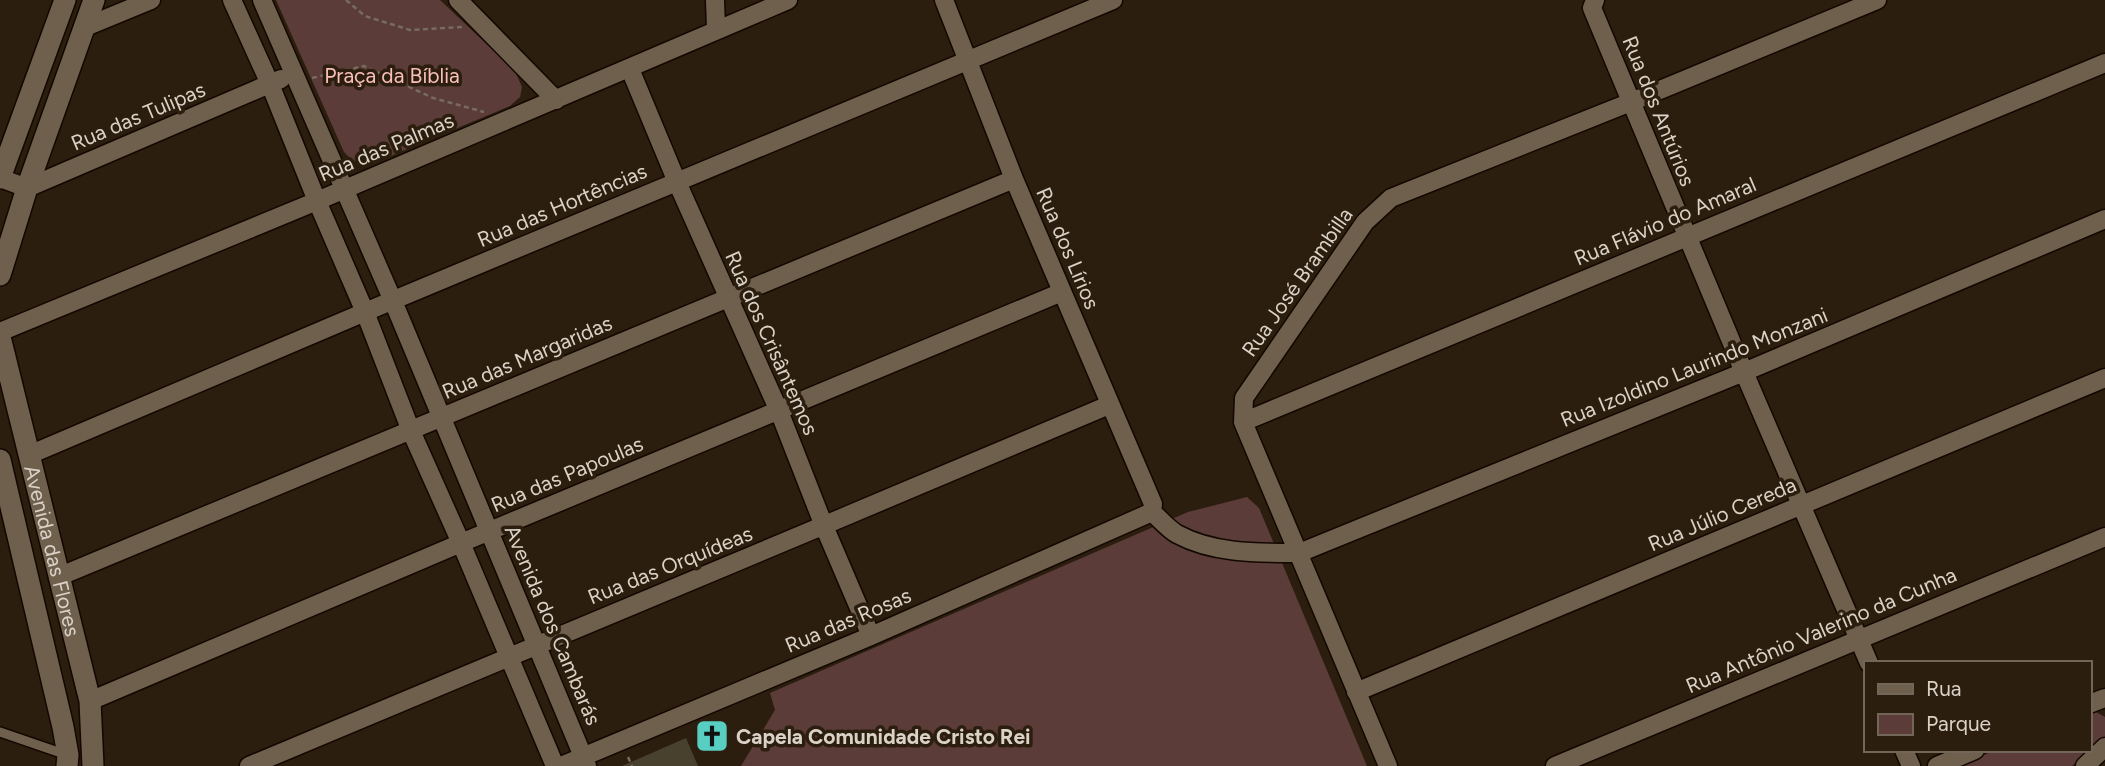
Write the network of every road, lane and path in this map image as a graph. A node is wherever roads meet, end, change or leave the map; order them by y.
1 (65, 0) edge
2 (94, 0) edge
3 (151, 0) edge
4 (232, 0) edge
5 (262, 0) edge
6 (346, 0) edge
7 (715, 0) edge
8 (788, 0) edge
9 (944, 0) edge
10 (1113, 0) edge
11 (1595, 0) edge
12 (1877, 0) edge
13 (457, 9) edge
14 (83, 28) junction
15 (716, 29) junction
16 (968, 62) junction
17 (2105, 62) edge
18 (630, 69) junction
19 (302, 76) junction
20 (270, 84) junction
21 (556, 100) junction
22 (1631, 102) junction
23 (479, 119) dead end
24 (0, 178) edge
25 (1014, 179) junction
26 (677, 182) junction
27 (27, 188) junction
28 (344, 188) junction
29 (317, 201) junction
30 (2105, 219) edge
31 (1687, 236) junction
32 (0, 275) edge
33 (1062, 292) junction
34 (728, 297) junction
35 (393, 301) junction
36 (365, 312) junction
37 (0, 334) edge
38 (1744, 372) junction
39 (2105, 378) edge
40 (1109, 405) junction
41 (779, 411) junction
42 (440, 418) junction
43 (1243, 422) junction
44 (411, 431) junction
45 (29, 456) junction
46 (0, 460) edge
47 (1803, 505) junction
48 (1152, 512) junction
49 (824, 526) junction
50 (489, 531) junction
51 (2105, 537) edge
52 (461, 543) junction
53 (1299, 553) junction
54 (58, 577) junction
55 (871, 636) junction
56 (1860, 639) junction
57 (536, 645) junction
58 (508, 656) junction
59 (1868, 661) edge
60 (1356, 692) junction
61 (90, 701) junction
62 (0, 732) edge
63 (2105, 747) edge
64 (1970, 752) edge
65 (68, 761) edge
66 (585, 761) edge
67 (93, 766) edge
68 (249, 766) edge
69 (555, 766) edge
70 (561, 766) edge
71 (1388, 766) edge
72 (1555, 766) edge
73 (1937, 766) edge
74 (2085, 766) edge

1 - 24 main road
2 - 14 main road
3 - 14 street
4 - 20 street
5 - 19 street, Avenida dos Cambarás
6 - 13 path
7 - 15 street
8 - 15 street, Rua das Palmas
9 - 16 street, Rua dos Lírios
10 - 16 street, Rua das Hortências
11 - 22 street, Rua dos Antúrios
12 - 22 street, Rua José Brambilla
13 - 21 street
14 - 27 main road
15 - 18 street, Rua das Palmas
16 - 25 street, Rua dos Lírios
16 - 26 street, Rua das Hortências
17 - 31 street, Rua Flávio do Amaral
18 - 21 street, Rua das Palmas
18 - 26 street, Rua dos Crisântemos
19 - 20 street, Rua das Tulipas
19 - 23 path
19 - 28 street, Avenida dos Cambarás
20 - 27 street, Rua das Tulipas
20 - 29 street
21 - 28 street, Rua das Palmas
22 - 31 street, Rua dos Antúrios
22 - 43 street, Rua José Brambilla
24 - 27 street
25 - 33 street, Rua dos Lírios
25 - 34 street, Rua das Margaridas
26 - 34 street, Rua dos Crisântemos
26 - 35 street, Rua das Hortências
27 - 32 main road
28 - 29 street, Rua das Palmas
28 - 35 street, Avenida dos Cambarás
29 - 36 street
29 - 37 street, Rua das Palmas
30 - 38 street, Rua Izoldino Laurindo Monzani
31 - 38 street, Rua dos Antúrios
31 - 43 street, Rua Flávio do Amaral
33 - 40 street, Rua dos Lírios
33 - 41 street, Rua das Papoulas
34 - 41 street, Rua dos Crisântemos
34 - 42 street, Rua das Margaridas
35 - 36 street, Rua das Hortências
35 - 42 street, Avenida dos Cambarás
36 - 44 street
36 - 45 street, Rua das Hortências
37 - 45 main road, Avenida das Flores
38 - 47 street, Rua dos Antúrios
38 - 53 street, Rua Izoldino Laurindo Monzani
39 - 47 street, Rua Júlio Cereda
40 - 48 street, Rua dos Lírios
40 - 49 street, Rua das Orquídeas
41 - 49 street, Rua dos Crisântemos
41 - 50 street, Rua das Papoulas
42 - 44 street, Rua das Margaridas
42 - 50 street, Avenida dos Cambarás
43 - 53 street
44 - 52 street
44 - 54 street, Rua das Margaridas
45 - 54 main road, Avenida das Flores
46 - 65 main road, Avenida das Flores
47 - 56 street, Rua dos Antúrios
47 - 60 street, Rua Júlio Cereda
48 - 53 street
48 - 55 street, Rua das Rosas
49 - 55 street, Rua dos Crisântemos
49 - 57 street, Rua das Orquídeas
50 - 52 street, Rua das Papoulas
50 - 57 street, Avenida dos Cambarás
51 - 56 street, Rua Antônio Valerino da Cunha
52 - 58 street
52 - 61 street, Rua das Papoulas
53 - 60 street
54 - 61 main road, Avenida das Flores
55 - 66 street, Rua das Rosas
56 - 59 street, Rua dos Antúrios
56 - 72 street, Rua Antônio Valerino da Cunha
57 - 58 street, Rua das Orquídeas
57 - 66 street, Avenida dos Cambarás
58 - 68 street, Rua das Orquídeas
58 - 69 street
60 - 71 street
61 - 67 main road, Avenida das Flores
62 - 65 lane
63 - 74 street
64 - 73 street
66 - 70 street, Rua das Rosas

